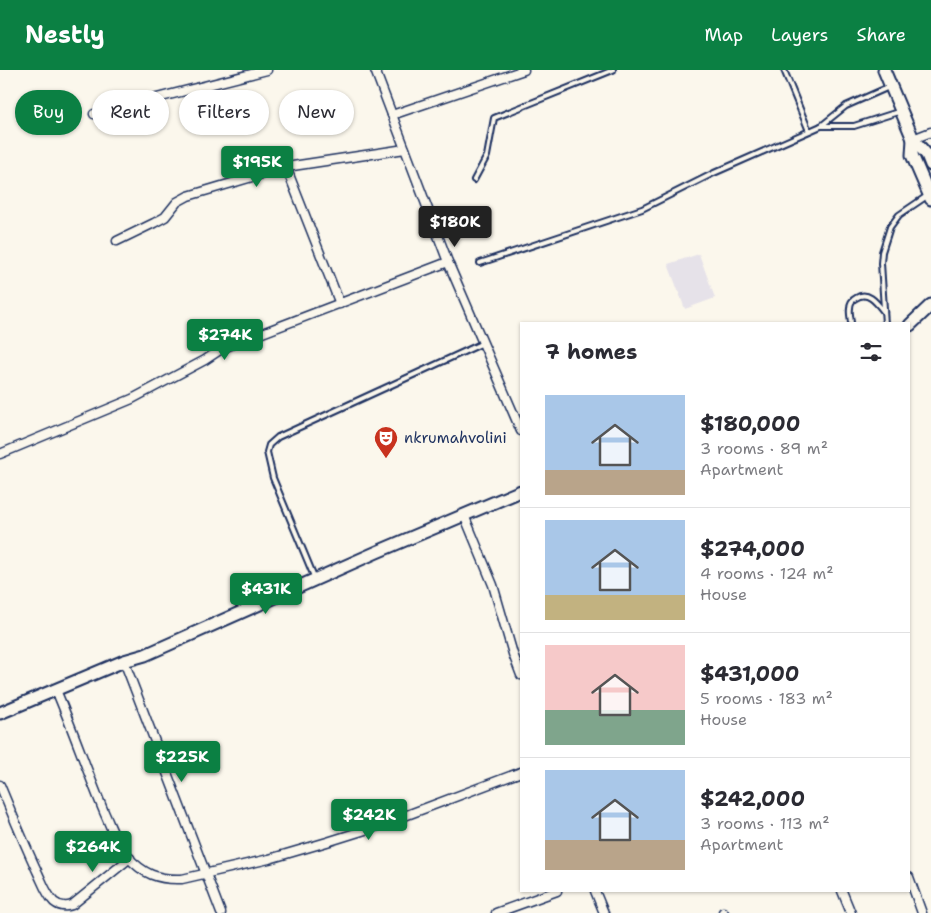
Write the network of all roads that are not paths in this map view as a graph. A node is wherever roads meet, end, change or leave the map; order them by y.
1 (267, 70) edge
2 (375, 70) edge
3 (524, 70) edge
4 (613, 70) edge
5 (784, 70) edge
6 (884, 70) edge
7 (891, 86) junction
8 (169, 95) edge
9 (902, 111) junction
10 (392, 115) junction
11 (821, 126) junction
12 (809, 131) junction
13 (931, 132) edge
14 (913, 139) junction
15 (405, 149) junction
16 (931, 165) edge
17 (286, 167) junction
18 (474, 180) dead end
19 (930, 197) edge
20 (117, 241) dead end
21 (448, 262) junction
22 (480, 263) dead end
23 (340, 304) junction
24 (931, 305) edge
25 (884, 312) junction
26 (931, 316) edge
27 (851, 322) edge
28 (885, 322) edge
29 (910, 325) edge
30 (483, 343) junction
31 (520, 429) edge
32 (0, 454) edge
33 (520, 491) edge
34 (464, 515) junction
35 (315, 579) junction
36 (124, 662) junction
37 (520, 673) edge
38 (56, 690) junction
39 (0, 714) edge
40 (520, 772) edge
41 (0, 785) edge
42 (130, 858) junction
43 (205, 873) junction
44 (910, 881) edge
45 (554, 892) edge
46 (595, 892) edge
47 (842, 892) edge
48 (221, 913) edge
49 (496, 913) edge
50 (604, 913) edge
51 (851, 913) edge
52 (922, 913) edge

1 - 8 street
2 - 10 street
3 - 10 street
4 - 18 lane
5 - 12 lane
6 - 7 main road
7 - 9 main road
7 - 11 lane
9 - 11 lane
9 - 14 main road
10 - 15 street
11 - 12 lane
12 - 22 lane
13 - 14 street
14 - 16 main road
14 - 19 main road
15 - 17 street
15 - 21 street
17 - 20 street
17 - 23 street
19 - 25 lane
21 - 23 street
21 - 30 street
23 - 32 street
24 - 29 main road
25 - 27 lane
25 - 28 lane
26 - 29 main road
30 - 31 street
30 - 35 lane
33 - 34 main road
34 - 35 main road
34 - 37 street
35 - 36 main road
36 - 38 main road
36 - 43 street
38 - 39 main road
38 - 42 street
40 - 43 street
41 - 42 street
42 - 43 street
43 - 48 street
44 - 52 street
45 - 49 street
46 - 50 street
47 - 51 street

